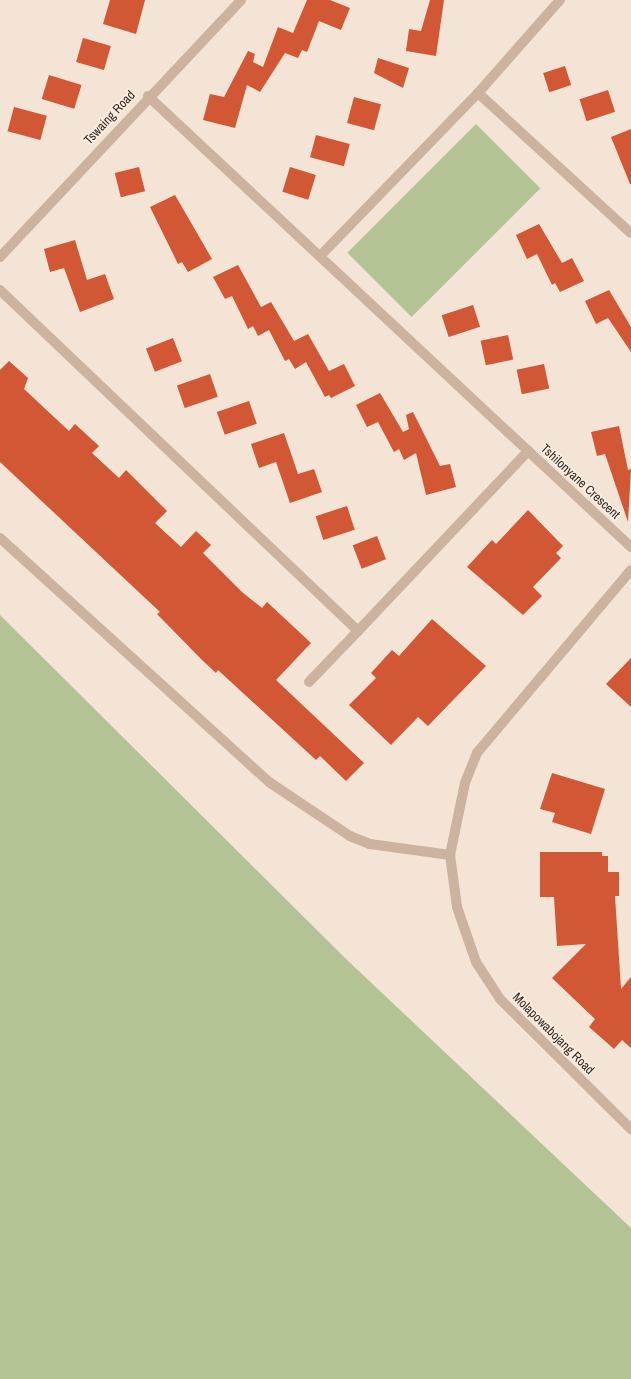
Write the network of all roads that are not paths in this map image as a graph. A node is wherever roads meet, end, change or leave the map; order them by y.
1 (241, 0) edge
2 (560, 0) edge
3 (478, 93) junction
4 (148, 96) junction
5 (631, 233) edge
6 (322, 254) junction
7 (0, 257) edge
8 (0, 290) edge
9 (528, 451) junction
10 (0, 538) edge
11 (631, 548) edge
12 (631, 570) edge
13 (358, 631) junction
14 (309, 682) dead end
15 (450, 855) junction
16 (631, 1128) edge

1 - 4 street, Tswaing Road
2 - 3 street
3 - 5 street
3 - 6 street
4 - 6 street, Tshilonyane Crescent
4 - 7 street, Tswaing Road
6 - 9 street, Tshilonyane Crescent
8 - 13 street
9 - 11 street, Tshilonyane Crescent
9 - 13 street
10 - 15 street
12 - 15 street, Molapowabojang Road
13 - 14 street
15 - 16 street, Molapowabojang Road

